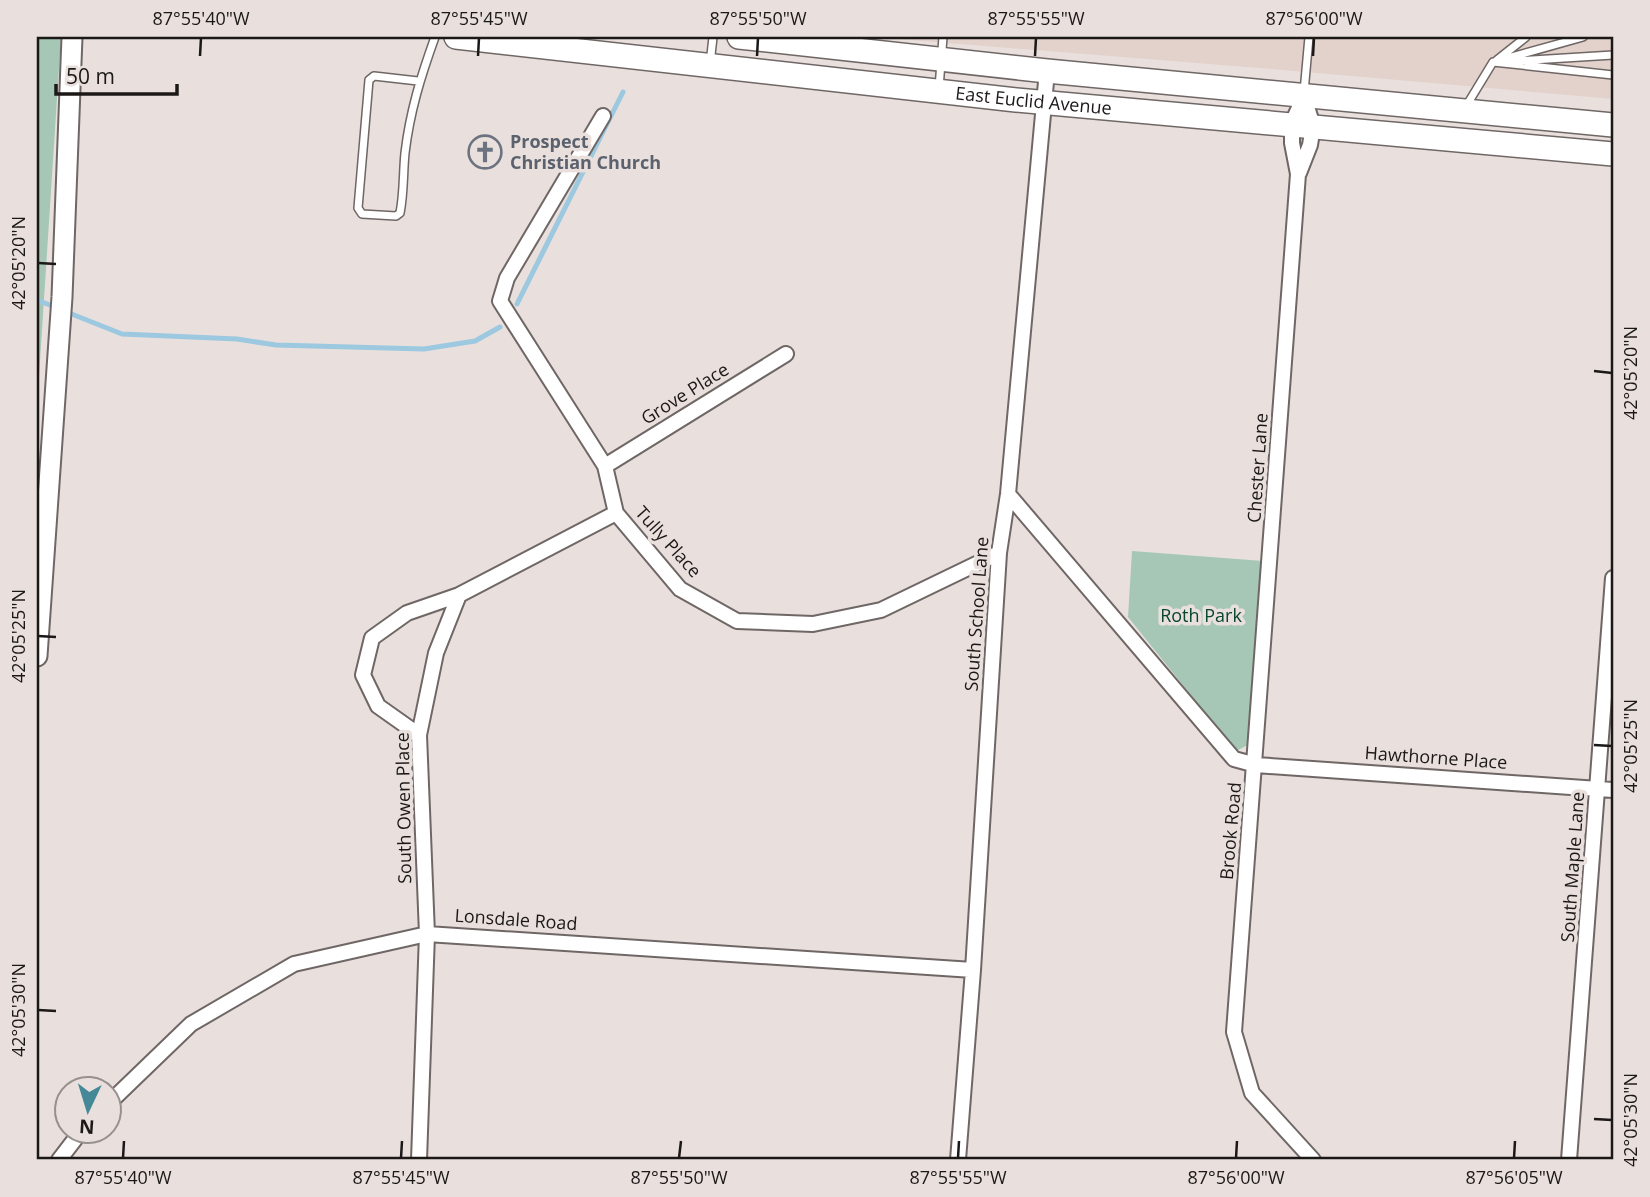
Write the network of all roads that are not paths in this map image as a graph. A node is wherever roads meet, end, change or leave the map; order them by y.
1 (72, 37) edge
2 (435, 37) edge
3 (456, 37) edge
4 (713, 37) edge
5 (739, 37) edge
6 (1310, 37) edge
7 (1526, 37) edge
8 (1583, 37) edge
9 (942, 48) edge
10 (1613, 55) edge
11 (1493, 62) junction
12 (709, 65) junction
13 (1047, 71) junction
14 (1613, 75) edge
15 (418, 81) junction
16 (939, 91) junction
17 (1304, 96) junction
18 (1044, 103) junction
19 (1463, 111) junction
20 (603, 116) dead end
21 (1303, 125) junction
22 (1613, 125) edge
23 (1613, 154) edge
24 (1298, 174) junction
25 (786, 354) dead end
26 (605, 466) junction
27 (1008, 494) junction
28 (616, 513) junction
29 (999, 553) junction
30 (1613, 578) edge
31 (459, 595) junction
32 (37, 656) edge
33 (419, 735) junction
34 (1256, 765) junction
35 (1598, 789) junction
36 (1613, 790) edge
37 (427, 933) junction
38 (973, 970) junction
39 (122, 1091) edge
40 (71, 1144) edge
41 (59, 1160) edge
42 (419, 1160) edge
43 (958, 1160) edge
44 (1313, 1160) edge
45 (1569, 1160) edge

1 - 32 street
2 - 15 lane
3 - 12 main road, East Euclid Avenue
4 - 12 lane
5 - 9 main road, East Euclid Avenue
6 - 17 lane
7 - 11 lane
8 - 11 lane
9 - 13 main road, East Euclid Avenue
9 - 16 lane
10 - 11 lane
11 - 14 lane
11 - 19 lane
12 - 16 main road, East Euclid Avenue
13 - 17 main road, East Euclid Avenue
13 - 18 street, South School Lane
15 - 15 lane
16 - 18 main road, East Euclid Avenue
17 - 19 main road, East Euclid Avenue
17 - 21 street, Chester Lane
17 - 21 street, Chester Lane
18 - 21 main road, East Euclid Avenue
18 - 27 street, South School Lane
19 - 22 main road, East Euclid Avenue
20 - 26 street, Tully Place
21 - 23 main road, East Euclid Avenue
21 - 24 street, Chester Lane
21 - 24 street, Chester Lane
24 - 34 street, Chester Lane
25 - 26 street, Grove Place
26 - 28 street, Tully Place
27 - 29 street, South School Lane
27 - 34 street, Brook Road
28 - 29 street, Tully Place
28 - 31 street
29 - 38 street, South School Lane
30 - 35 street, South Maple Lane
31 - 33 street, South Owen Place
31 - 33 street
33 - 37 street, South Owen Place
34 - 35 street, Hawthorne Place
34 - 44 street, Brook Road
35 - 36 street, Hawthorne Place
35 - 45 street, South Maple Lane
37 - 38 street, Lonsdale Road
37 - 39 street, Lonsdale Road
37 - 42 street, South Owen Place
38 - 43 street, South School Lane
40 - 41 street

